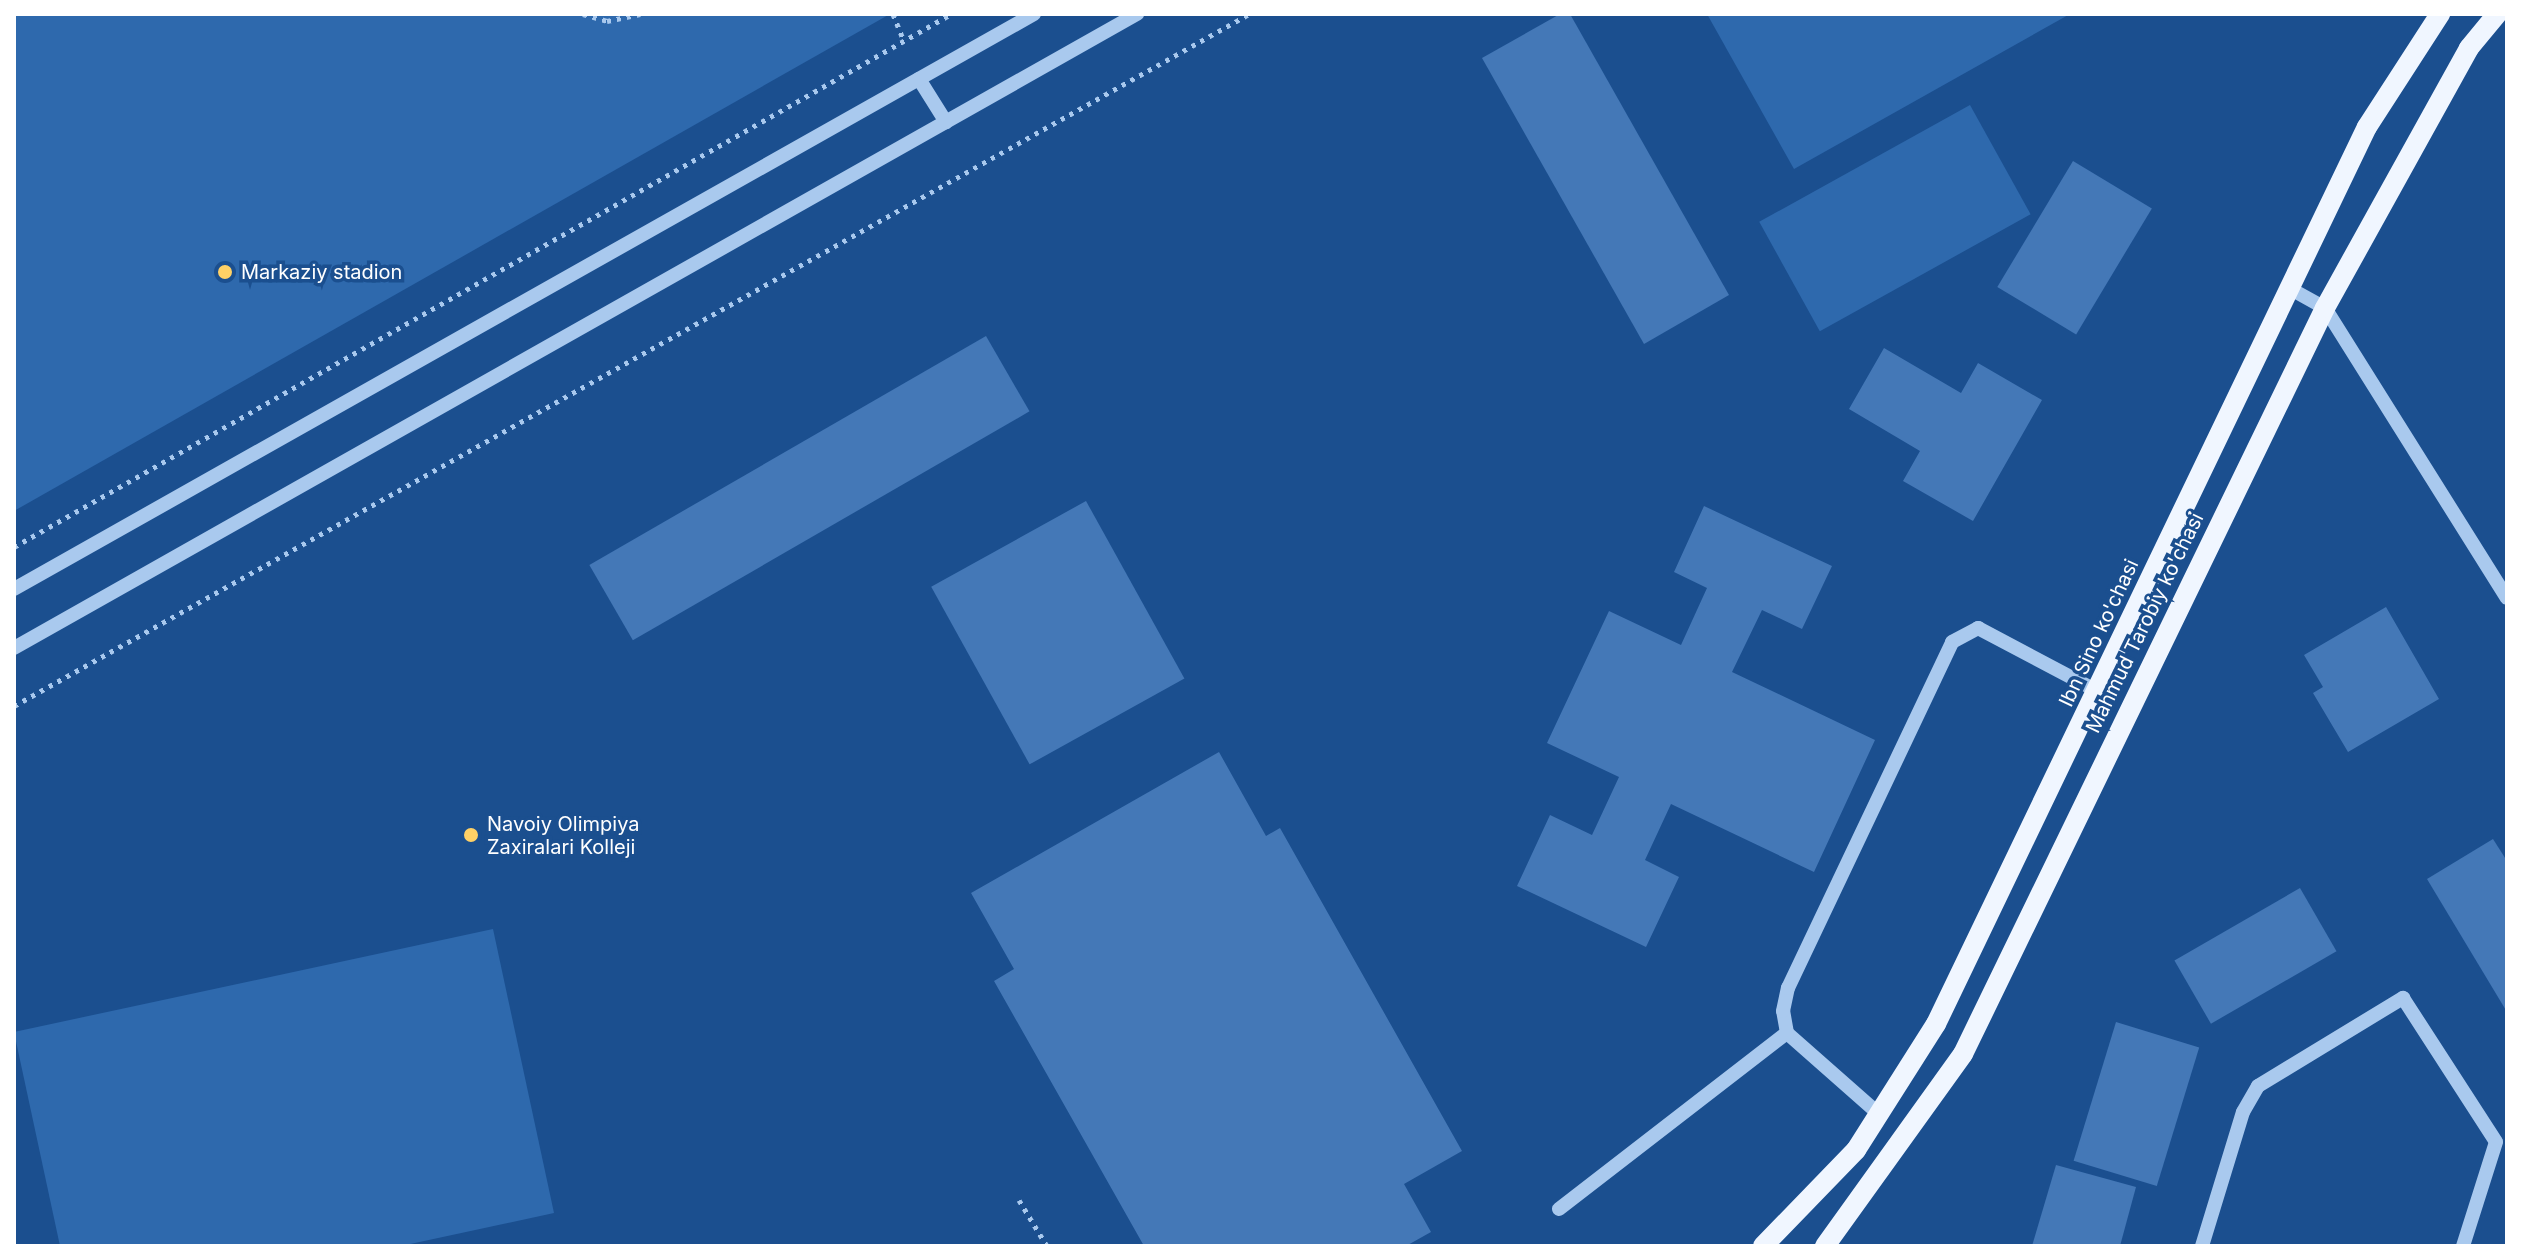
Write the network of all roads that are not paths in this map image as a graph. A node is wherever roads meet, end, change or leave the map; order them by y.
1 (1034, 14) edge
2 (1137, 14) edge
3 (2440, 14) edge
4 (2497, 14) edge
5 (919, 79) junction
6 (946, 122) junction
7 (2289, 288) junction
8 (2325, 308) junction
9 (14, 589) edge
10 (2507, 598) edge
11 (14, 648) edge
12 (2097, 691) junction
13 (1787, 1033) junction
14 (1880, 1115) junction
15 (2502, 1144) edge
16 (1559, 1209) dead end
17 (1763, 1246) edge
18 (1825, 1246) edge
19 (2202, 1246) edge
20 (2463, 1246) edge

1 - 5 street
2 - 6 street
3 - 7 main road, Ibn Sino ko'chasi
4 - 8 main road, Mahmud Tarobiy ko'chasi
5 - 6 street
5 - 9 street
6 - 11 street
7 - 8 street
7 - 12 main road, Ibn Sino ko'chasi
8 - 10 street
8 - 18 main road, Mahmud Tarobiy ko'chasi
12 - 13 street
12 - 14 main road, Ibn Sino ko'chasi
13 - 14 street
13 - 16 street
14 - 17 main road, Ibn Sino ko'chasi
15 - 19 street
15 - 20 street

